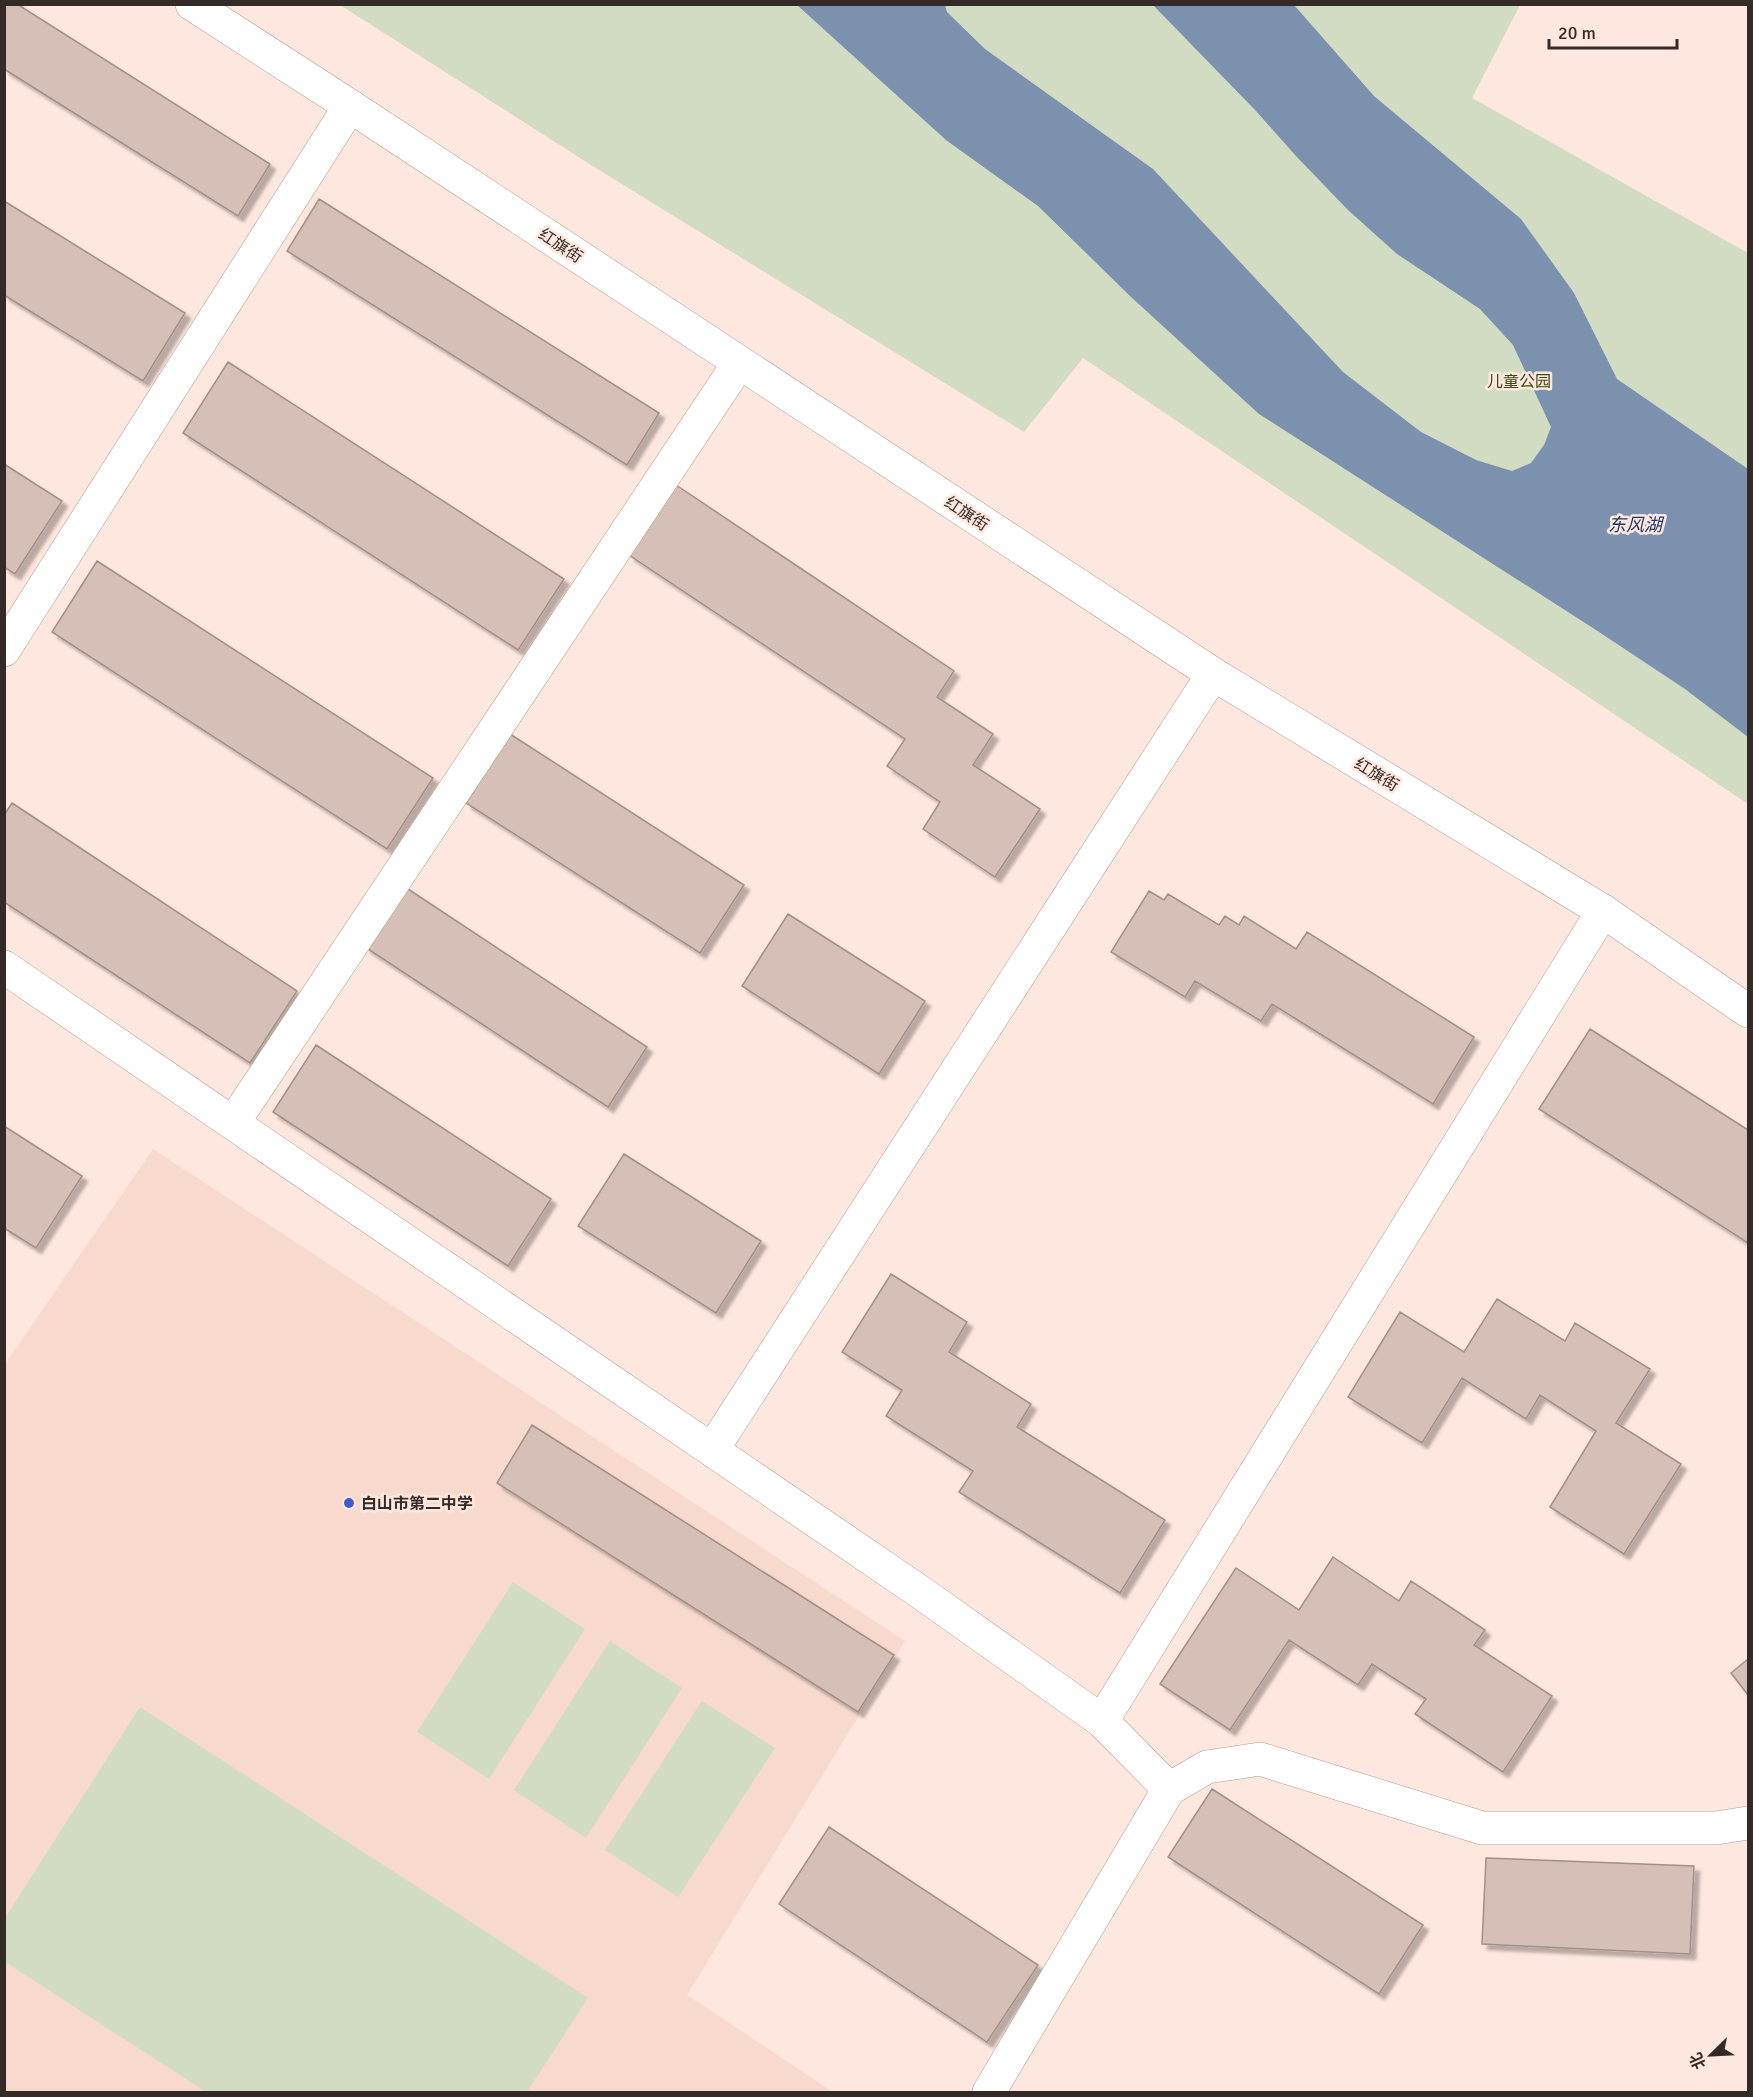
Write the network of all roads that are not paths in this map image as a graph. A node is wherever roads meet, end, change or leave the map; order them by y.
1 (192, 4) edge
2 (350, 106) junction
3 (739, 363) junction
4 (4, 650) edge
5 (1213, 674) junction
6 (1603, 911) junction
7 (5, 970) edge
8 (1749, 1011) edge
9 (233, 1123) junction
10 (712, 1450) junction
11 (1102, 1721) junction
12 (1169, 1789) junction
13 (1749, 1823) edge
14 (988, 2092) edge

1 - 2 street, 红旗街
2 - 3 street, 红旗街
2 - 4 street
3 - 5 street, 红旗街
3 - 9 street
5 - 6 street, 红旗街
5 - 10 street
6 - 8 street, 红旗街
6 - 11 street
7 - 9 street
9 - 10 street
10 - 11 street
11 - 12 street
12 - 13 street
12 - 14 street

